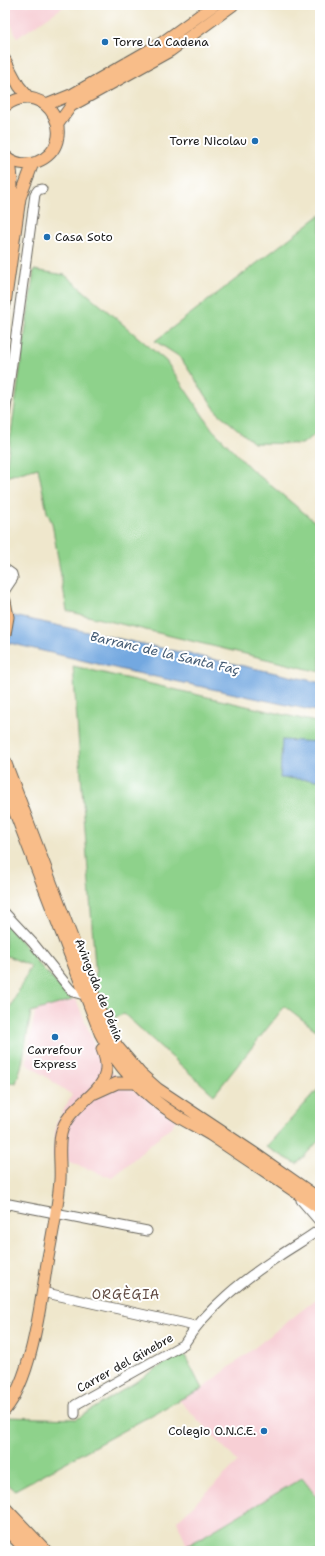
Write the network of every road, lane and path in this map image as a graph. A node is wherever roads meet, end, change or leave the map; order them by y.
1 (214, 5) edge
2 (233, 5) edge
3 (5, 60) edge
4 (29, 98) junction
5 (46, 105) junction
6 (5, 106) edge
7 (58, 124) junction
8 (7, 158) edge
9 (33, 163) junction
10 (42, 189) dead end
11 (5, 243) edge
12 (5, 304) edge
13 (5, 415) edge
14 (5, 569) edge
15 (5, 590) edge
16 (6, 605) edge
17 (5, 634) edge
18 (5, 762) edge
19 (5, 787) edge
20 (5, 914) edge
21 (84, 995) junction
22 (100, 1033) junction
23 (122, 1070) junction
24 (134, 1083) junction
25 (95, 1091) junction
26 (178, 1103) junction
27 (280, 1171) junction
28 (295, 1192) junction
29 (320, 1193) edge
30 (320, 1200) edge
31 (5, 1207) edge
32 (320, 1209) edge
33 (56, 1212) junction
34 (320, 1222) edge
35 (320, 1228) edge
36 (147, 1231) dead end
37 (42, 1292) junction
38 (195, 1326) junction
39 (5, 1410) edge
40 (75, 1414) dead end
41 (5, 1509) edge
42 (5, 1527) edge
43 (28, 1551) edge
44 (45, 1551) edge

1 - 5 main road
2 - 7 main road
3 - 4 main road
4 - 5 main road
4 - 6 main road
5 - 7 main road
7 - 9 main road
8 - 9 main road
8 - 11 main road
9 - 12 main road
10 - 13 street
14 - 15 street
16 - 17 main road
18 - 26 main road, Avinguda de Dénia
19 - 21 main road, Avinguda de Dénia
20 - 21 street
21 - 22 main road, Avinguda de Dénia
22 - 23 main road, Avinguda de Dénia
22 - 25 main road
23 - 24 main road, Avinguda de Dénia
23 - 25 main road
23 - 26 main road
24 - 25 main road
24 - 28 main road, Avinguda de Dénia
25 - 33 main road
26 - 27 main road, Avinguda de Dénia
27 - 29 street, Avinguda de Dénia
27 - 30 main road, Avinguda de Dénia
28 - 32 main road, Avinguda de Dénia
28 - 34 street, Avinguda de Dénia
31 - 33 street
33 - 36 street
33 - 37 main road
35 - 38 street, Carrer del Ginebre
37 - 38 street
37 - 39 main road
38 - 40 street, Carrer del Ginebre
41 - 44 highway
42 - 43 highway

